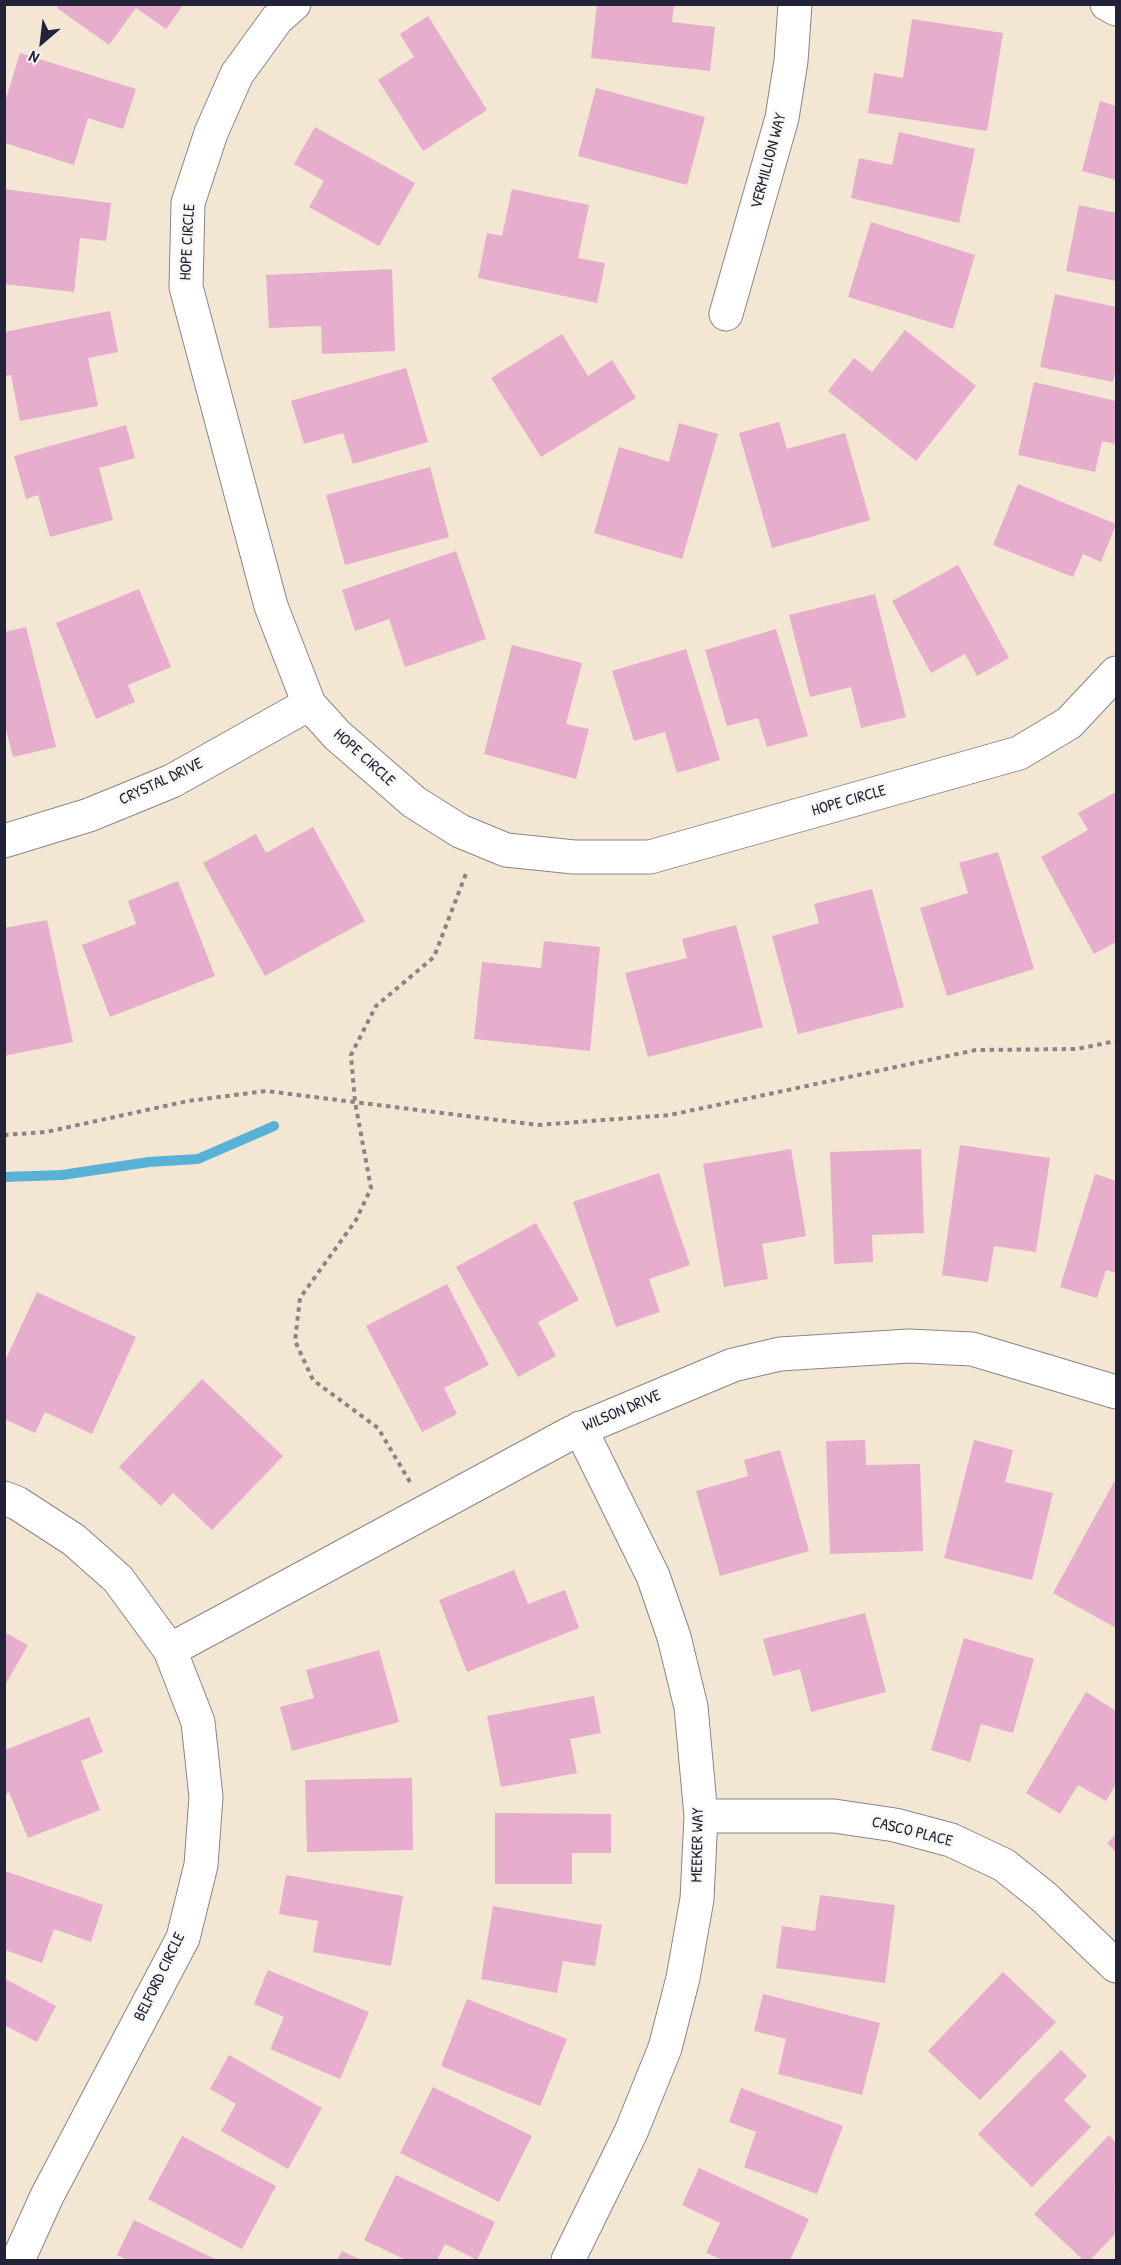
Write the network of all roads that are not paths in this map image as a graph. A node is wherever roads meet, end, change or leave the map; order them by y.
1 (294, 4) edge
2 (795, 4) edge
3 (1107, 4) edge
4 (1116, 9) edge
5 (726, 314) dead end
6 (1116, 674) edge
7 (309, 704) junction
8 (4, 841) edge
9 (1116, 1392) edge
10 (580, 1428) junction
11 (4, 1498) edge
12 (170, 1650) junction
13 (701, 1816) junction
14 (1116, 1966) edge
15 (18, 2260) edge
16 (568, 2260) edge

1 - 7 street, HOPE CIRCLE
2 - 5 street, VERMILLION WAY
3 - 4 street
6 - 7 street, HOPE CIRCLE
7 - 8 street, CRYSTAL DRIVE
9 - 10 street, WILSON DRIVE
10 - 12 street, WILSON DRIVE
10 - 13 street, MEEKER WAY
11 - 12 street, BELFORD CIRCLE
12 - 15 street, BELFORD CIRCLE
13 - 14 street, CASCO PLACE
13 - 16 street, MEEKER WAY

